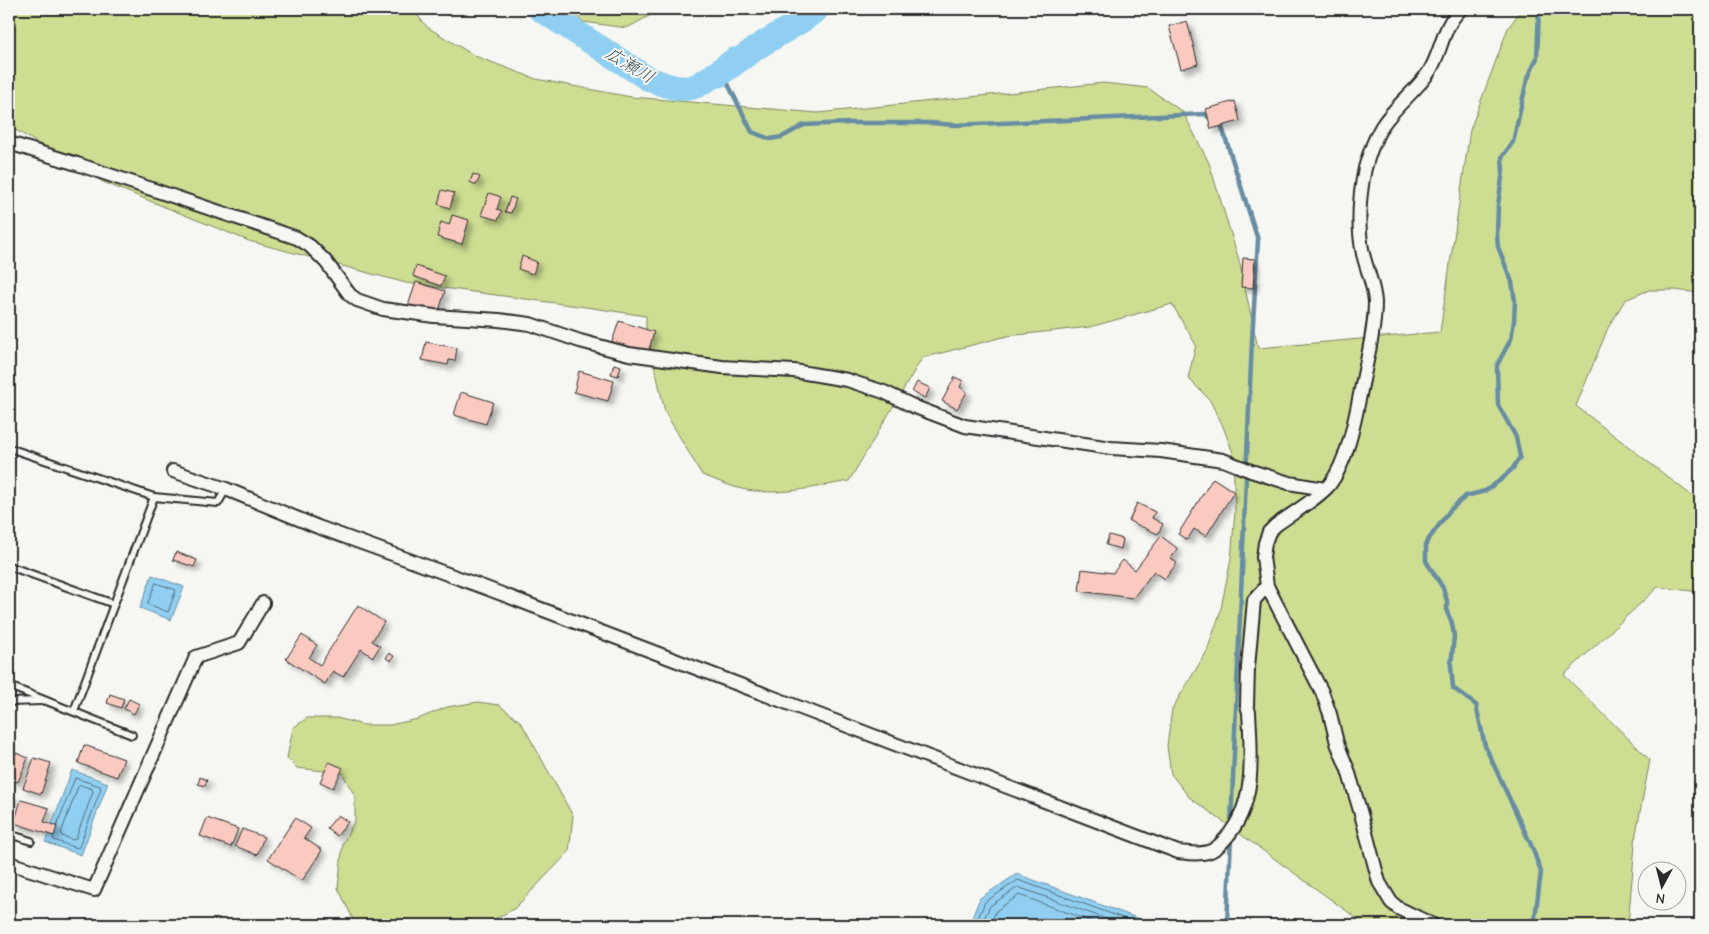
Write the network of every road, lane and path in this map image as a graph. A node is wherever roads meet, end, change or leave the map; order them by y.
1 (1461, 9) edge
2 (9, 143) edge
3 (9, 448) edge
4 (173, 471) dead end
5 (226, 489) junction
6 (1325, 489) junction
7 (154, 497) junction
8 (9, 566) edge
9 (1267, 586) junction
10 (263, 603) dead end
11 (114, 604) junction
12 (9, 686) edge
13 (48, 701) junction
14 (9, 702) edge
15 (74, 711) junction
16 (132, 735) dead end
17 (9, 834) edge
18 (31, 842) dead end
19 (9, 863) edge
20 (1433, 925) edge

1 - 6 street
2 - 6 street
3 - 7 lane
4 - 5 street
5 - 7 lane
5 - 9 street
6 - 9 street
7 - 11 lane
8 - 11 lane
9 - 20 street
10 - 19 street
11 - 15 lane
12 - 13 lane
13 - 14 lane
13 - 15 lane
15 - 16 lane
17 - 18 lane

